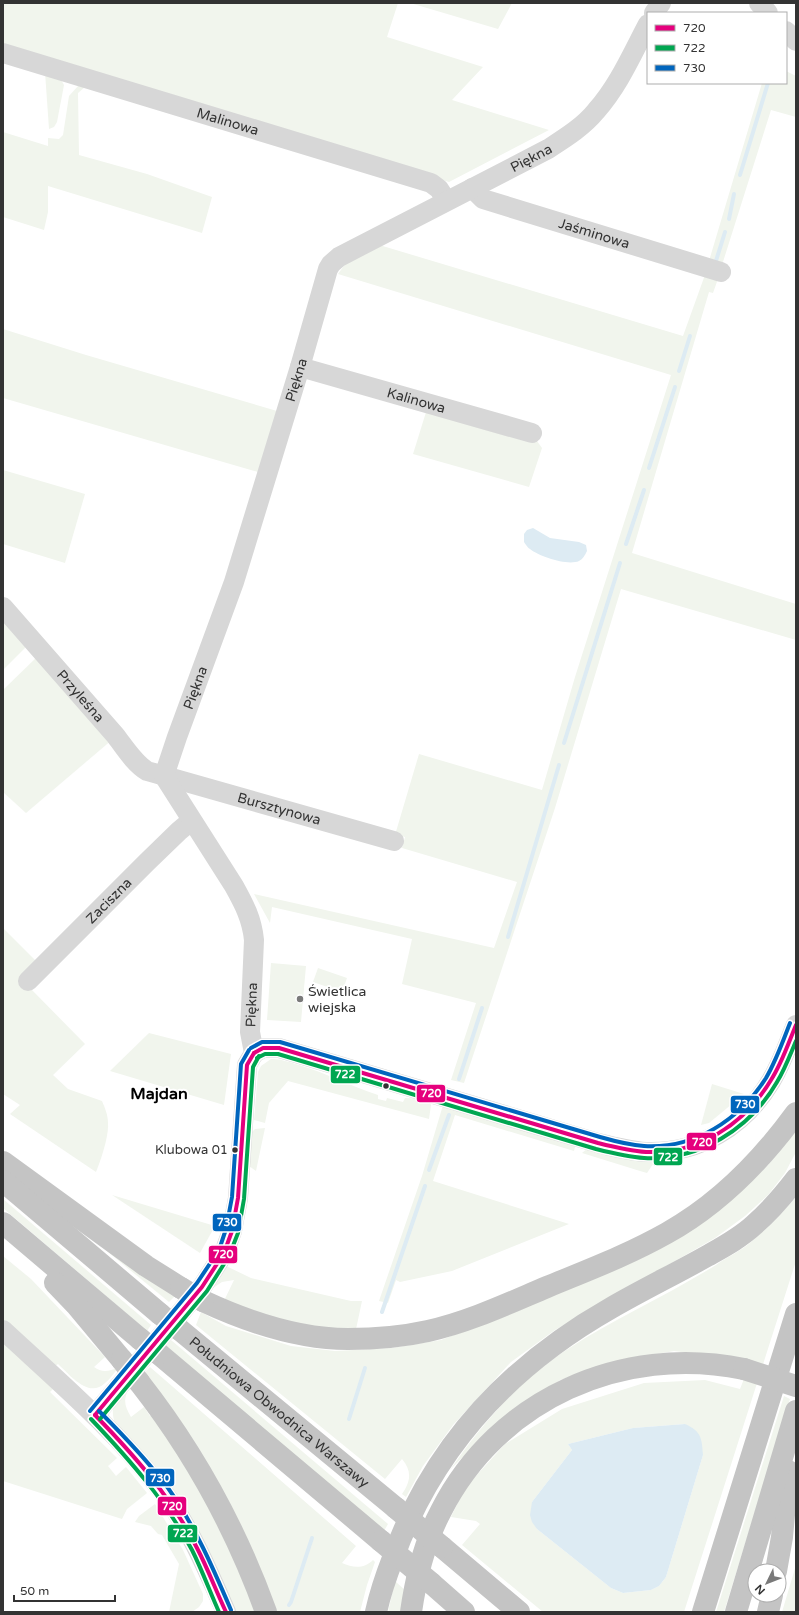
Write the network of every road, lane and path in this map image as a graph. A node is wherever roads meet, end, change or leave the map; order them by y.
1 (661, 3) edge
2 (759, 3) edge
3 (655, 12) edge
4 (767, 12) edge
5 (647, 26) edge
6 (787, 32) edge
7 (796, 41) edge
8 (3, 53) edge
9 (472, 188) junction
10 (446, 200) junction
11 (721, 272) dead end
12 (300, 367) junction
13 (532, 433) dead end
14 (3, 606) edge
15 (164, 776) junction
16 (191, 821) junction
17 (394, 840) dead end
18 (28, 981) dead end
19 (796, 1025) edge
20 (254, 1053) junction
21 (796, 1113) edge
22 (3, 1162) edge
23 (796, 1179) edge
24 (3, 1181) edge
25 (3, 1223) edge
26 (3, 1228) edge
27 (796, 1314) edge
28 (3, 1330) edge
29 (796, 1386) edge
30 (94, 1415) junction
31 (794, 1418) edge
32 (777, 1563) edge
33 (225, 1612) edge
34 (266, 1612) edge
35 (376, 1612) edge
36 (411, 1612) edge
37 (464, 1612) edge
38 (519, 1612) edge
39 (703, 1612) edge
40 (736, 1612) edge

1 - 3 street
2 - 4 street
5 - 9 street, Piękna
6 - 7 street
8 - 10 street, Malinowa
9 - 10 street, Piękna
9 - 11 street, Jaśminowa
10 - 12 street, Piękna
12 - 13 street, Kalinowa
12 - 15 street, Piękna
14 - 15 street, Przyleśna
15 - 16 street, Piękna
15 - 17 street, Bursztynowa
16 - 18 street, Zaciszna
16 - 20 street, Piękna
19 - 20 street
20 - 30 street
21 - 22 highway, bridge
23 - 35 highway
24 - 38 highway, Południowa Obwodnica Warszawy, bridge
25 - 37 highway, bridge
26 - 34 highway, bridge
27 - 39 highway
28 - 30 street
29 - 36 highway, bridge
30 - 33 street
31 - 32 highway
31 - 40 highway

